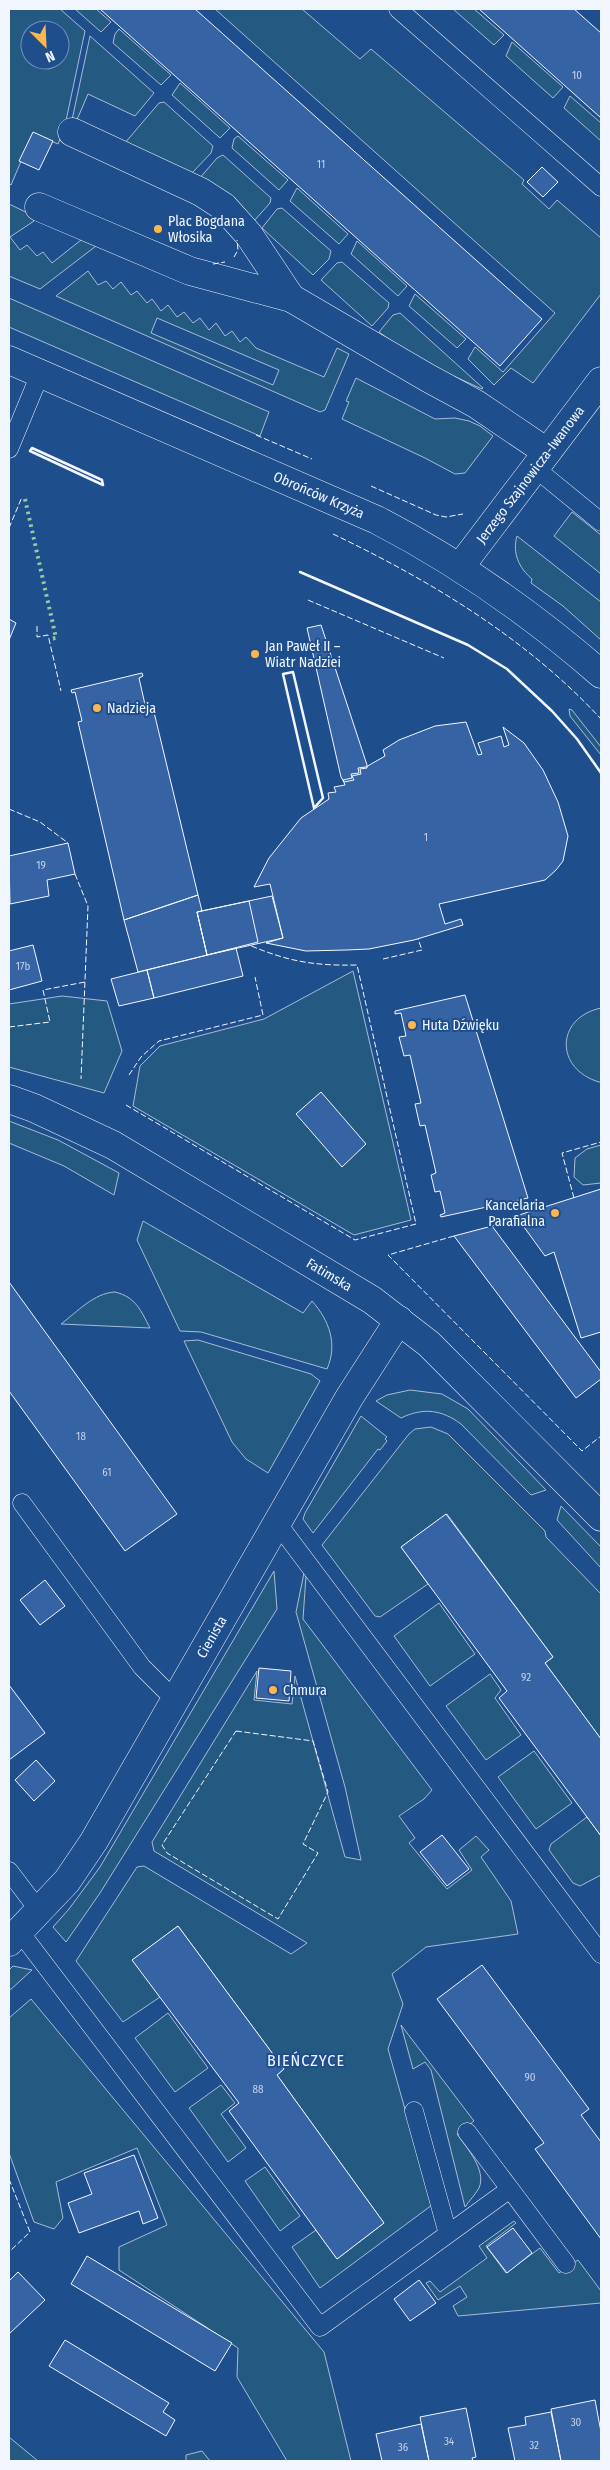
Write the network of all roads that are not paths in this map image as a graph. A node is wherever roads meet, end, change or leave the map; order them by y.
1 (398, 9) edge
2 (72, 132) dead end
3 (601, 187) edge
4 (39, 207) dead end
5 (291, 298) junction
6 (9, 360) edge
7 (40, 374) junction
8 (601, 381) edge
9 (9, 448) edge
10 (541, 460) junction
11 (601, 522) edge
12 (460, 566) junction
13 (601, 674) edge
14 (9, 1099) edge
15 (399, 1320) junction
16 (22, 1503) dead end
17 (601, 1518) edge
18 (278, 1524) junction
19 (175, 1697) junction
20 (9, 1870) edge
21 (40, 1912) junction
22 (14, 1937) edge
23 (601, 1954) edge
24 (414, 2111) dead end
25 (467, 2132) dead end
26 (510, 2189) junction
27 (448, 2234) junction
28 (566, 2264) dead end

1 - 3 lane
2 - 5 street
4 - 5 street
5 - 10 street
6 - 7 street, Obrońców Krzyża
7 - 9 lane
7 - 12 street, Obrońców Krzyża
8 - 10 street, Jerzego Szajnowicza-Iwanowa
10 - 11 lane
10 - 12 street, Jerzego Szajnowicza-Iwanowa
12 - 13 street, Obrońców Krzyża
14 - 15 street, Fatimska
15 - 17 street, Fatimska
15 - 18 street, Cienista
16 - 19 lane
18 - 19 street, Cienista
18 - 23 lane
19 - 21 street, Cienista
20 - 21 lane
21 - 22 street, Cienista
22 - 27 lane
24 - 27 lane
25 - 26 lane
26 - 27 lane
26 - 28 lane

